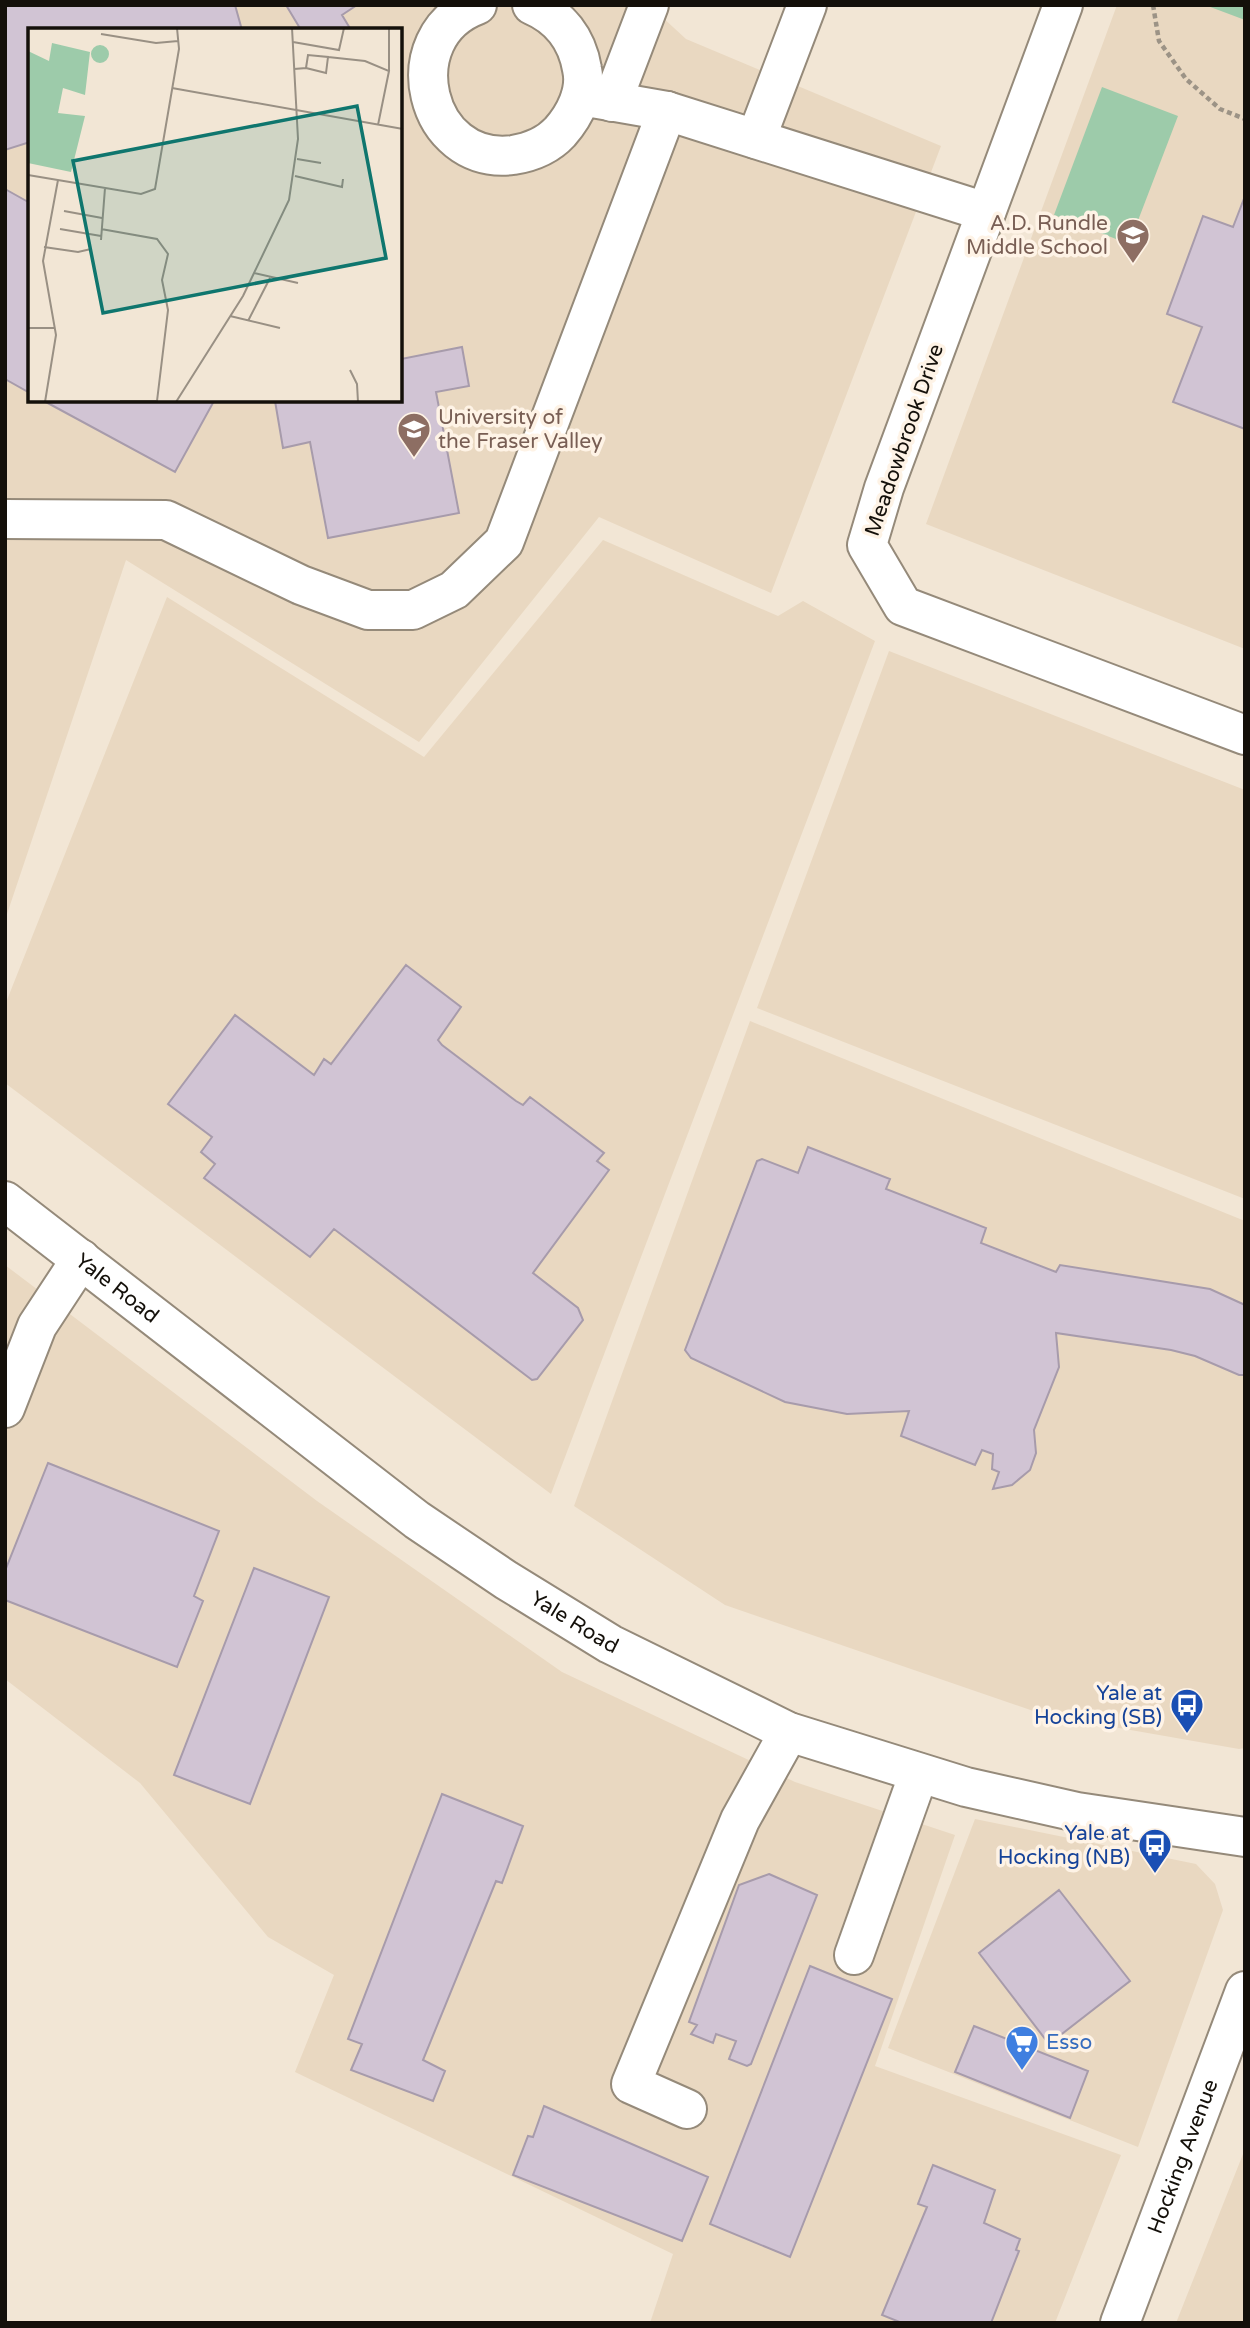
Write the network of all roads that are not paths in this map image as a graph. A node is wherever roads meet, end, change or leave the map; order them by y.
1 (477, 5) edge
2 (532, 5) edge
3 (649, 5) edge
4 (807, 5) edge
5 (1063, 5) edge
6 (597, 99) junction
7 (667, 111) junction
8 (755, 139) junction
9 (986, 212) junction
10 (5, 519) edge
11 (1245, 735) edge
12 (5, 1201) edge
13 (81, 1259) junction
14 (9, 1383) edge
15 (789, 1732) junction
16 (919, 1773) junction
17 (1245, 1837) edge
18 (854, 1955) dead end
19 (1245, 1990) edge
20 (687, 2109) dead end
21 (1120, 2323) edge

1 - 6 main road
2 - 6 main road
3 - 6 main road
4 - 8 main road
5 - 9 main road, Meadowbrook Drive
6 - 7 main road
7 - 8 main road
7 - 10 main road
8 - 9 main road
9 - 11 main road, Meadowbrook Drive
12 - 13 main road, Yale Road
13 - 14 main road
13 - 15 main road, Yale Road
15 - 16 main road, Yale Road
15 - 20 main road
16 - 17 main road, Yale Road
16 - 18 main road
19 - 21 main road, Hocking Avenue

